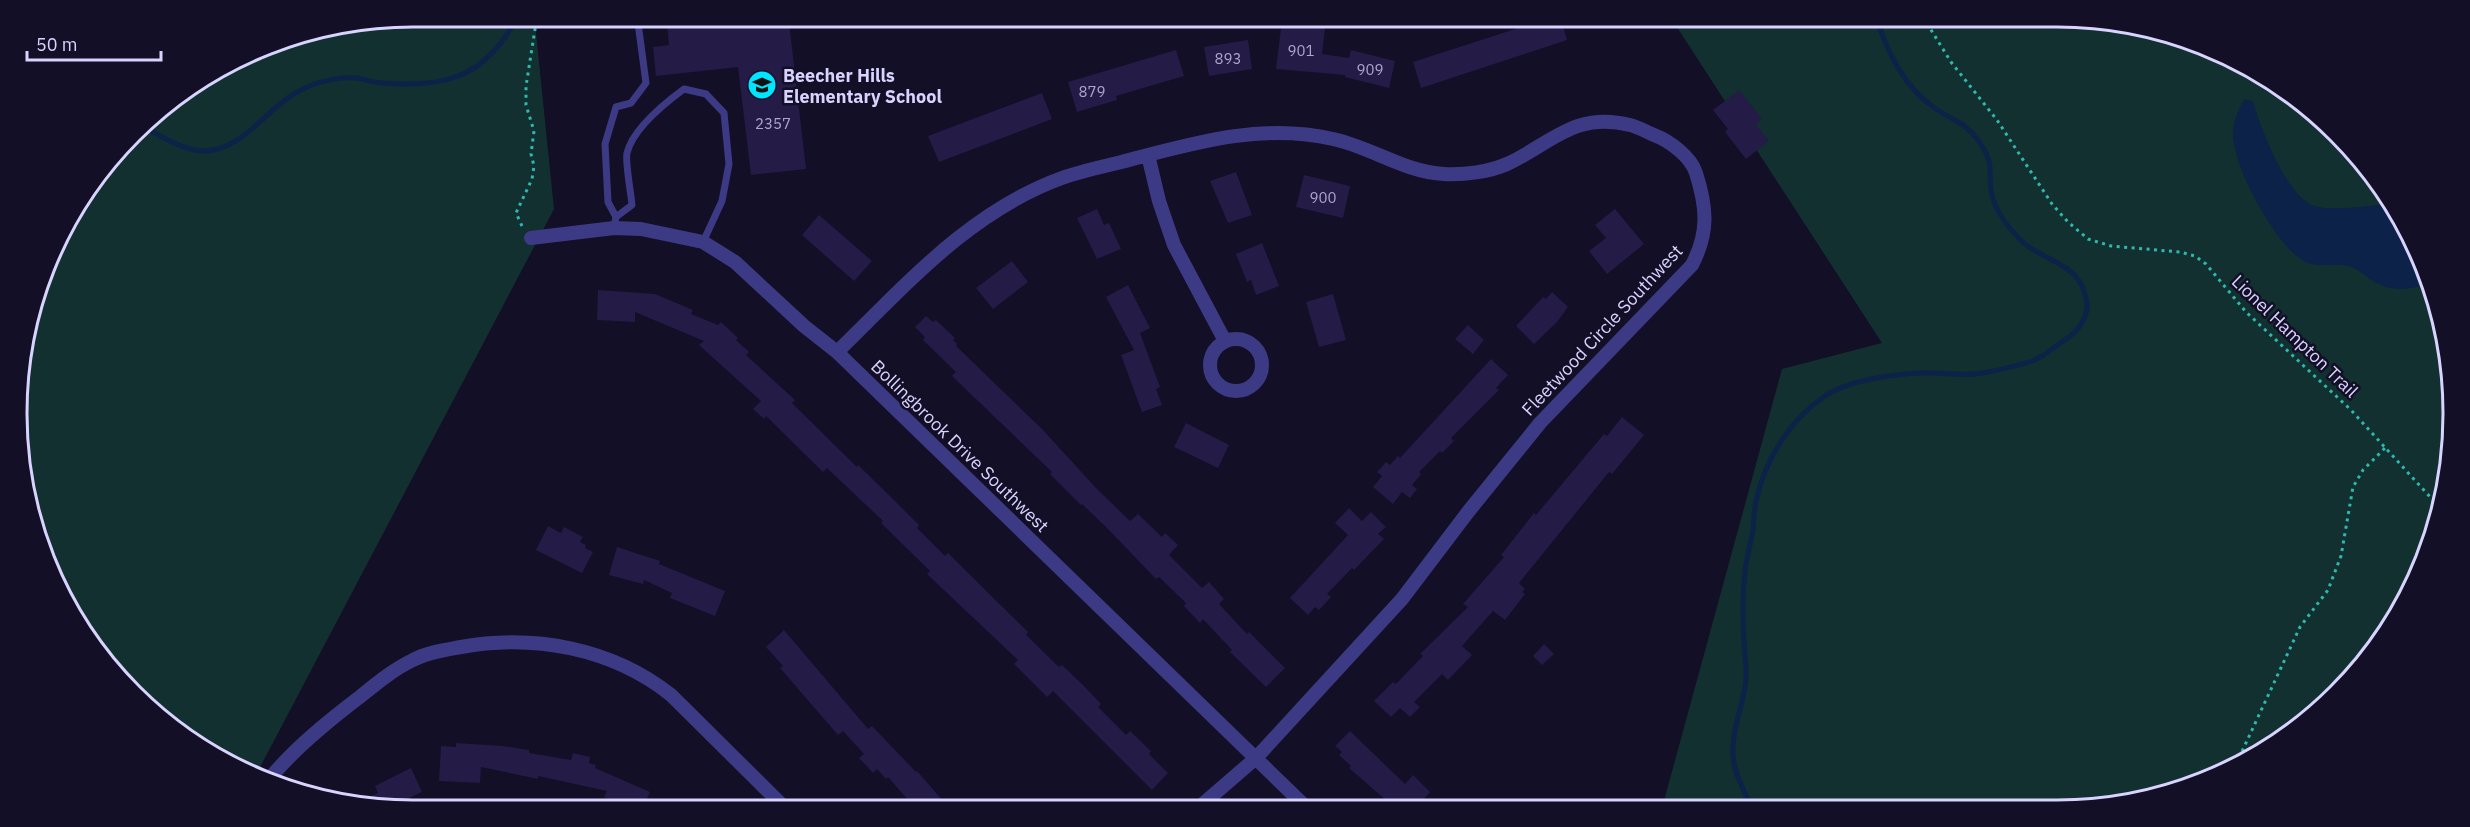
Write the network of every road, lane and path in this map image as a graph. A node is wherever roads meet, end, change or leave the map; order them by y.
1 (535, 27) edge
2 (639, 27) edge
3 (1929, 27) edge
4 (1148, 155) junction
5 (615, 222) junction
6 (531, 238) joint
7 (703, 242) junction
8 (1225, 341) dead end
9 (837, 352) junction
10 (2386, 447) junction
11 (2433, 501) edge
12 (2242, 752) edge
13 (1256, 758) junction
14 (274, 774) edge
15 (777, 800) edge
16 (1207, 800) edge
17 (1299, 800) edge

1 - 6 path
2 - 5 lane
3 - 10 path, Lionel Hampton Trail
4 - 8 street
4 - 9 street, Fleetwood Circle Southwest
4 - 13 street, Fleetwood Circle Southwest
5 - 6 street, Bollingbrook Drive Southwest
5 - 7 street, Bollingbrook Drive Southwest
5 - 7 lane
7 - 9 street, Bollingbrook Drive Southwest
9 - 13 street, Bollingbrook Drive Southwest
10 - 11 path, Lionel Hampton Trail
10 - 12 path
13 - 16 street, Fleetwood Circle Southwest
13 - 17 street, Bollingbrook Drive Southwest
14 - 15 street

